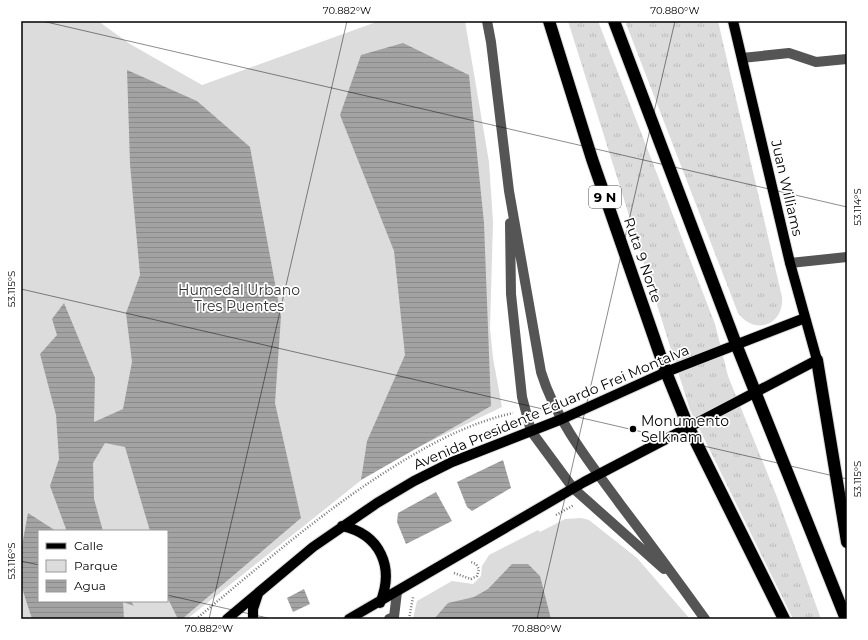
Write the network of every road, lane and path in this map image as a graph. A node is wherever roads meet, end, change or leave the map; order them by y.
1 (487, 21) edge
2 (549, 21) edge
3 (614, 21) edge
4 (733, 21) edge
5 (742, 58) junction
6 (847, 59) edge
7 (509, 192) junction
8 (847, 257) edge
9 (790, 263) junction
10 (805, 318) junction
11 (736, 344) junction
12 (817, 360) junction
13 (666, 372) junction
14 (756, 393) junction
15 (562, 419) junction
16 (688, 426) junction
17 (531, 431) junction
18 (598, 474) junction
19 (573, 488) junction
20 (342, 526) junction
21 (847, 542) edge
22 (468, 560) dead end
23 (456, 567) dead end
24 (680, 584) junction
25 (397, 592) junction
26 (258, 594) junction
27 (380, 603) junction
28 (227, 619) edge
29 (253, 619) edge
30 (349, 619) edge
31 (389, 619) edge
32 (705, 619) edge
33 (784, 619) edge
34 (846, 619) edge

1 - 7 street
2 - 13 highway, Ruta 9 Norte / 9 N
3 - 11 highway
4 - 5 main road, Juan Williams
5 - 6 street
5 - 9 main road, Juan Williams
7 - 15 street
7 - 17 street
8 - 9 street
9 - 10 main road, Juan Williams
10 - 11 main road, Avenida Presidente Eduardo Frei Montalva
10 - 12 main road, Juan Williams
11 - 13 main road, Avenida Presidente Eduardo Frei Montalva
11 - 14 highway
12 - 14 main road
12 - 21 highway
13 - 15 main road, Avenida Presidente Eduardo Frei Montalva
13 - 16 highway, Ruta 9 Norte
14 - 16 main road
14 - 34 highway
15 - 17 main road, Avenida Presidente Eduardo Frei Montalva
15 - 18 street
16 - 18 main road
16 - 33 highway, Ruta 9 Norte
17 - 19 street
17 - 20 main road, Avenida Presidente Eduardo Frei Montalva
18 - 19 main road
18 - 24 street
19 - 24 street
19 - 25 main road
20 - 26 main road, Avenida Presidente Eduardo Frei Montalva
20 - 27 main road
22 - 23 path
24 - 32 street
25 - 27 main road
25 - 31 street
26 - 28 main road, Avenida Presidente Eduardo Frei Montalva
26 - 29 main road
27 - 30 main road

